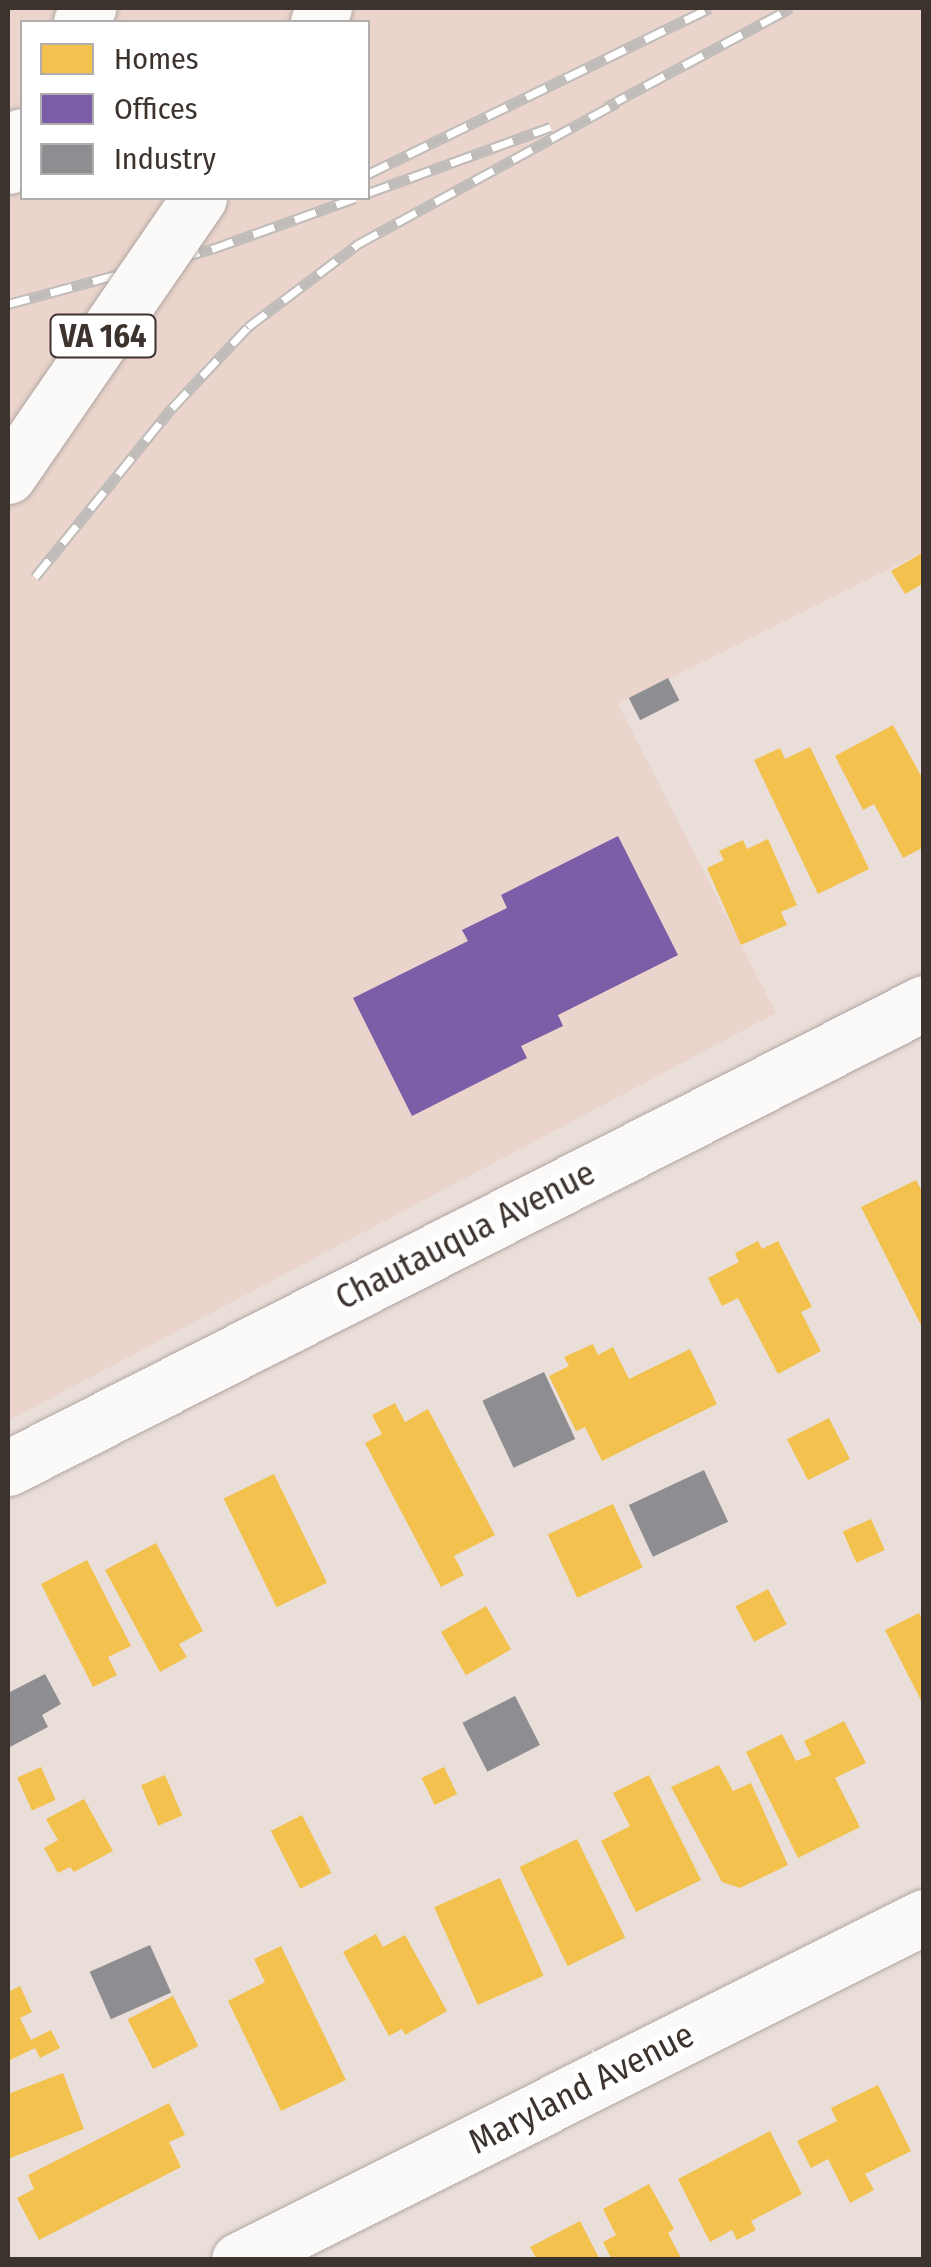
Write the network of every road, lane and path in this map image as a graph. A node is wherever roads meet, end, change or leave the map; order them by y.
1 (20, 140) edge
2 (8, 166) edge
3 (198, 200) edge
4 (8, 476) edge
5 (924, 1003) edge
6 (8, 1468) edge
7 (924, 1917) edge
8 (239, 2260) edge

1 - 2 main road
3 - 4 main road, VA 164, bridge
5 - 6 main road, Chautauqua Avenue
7 - 8 main road, Maryland Avenue

